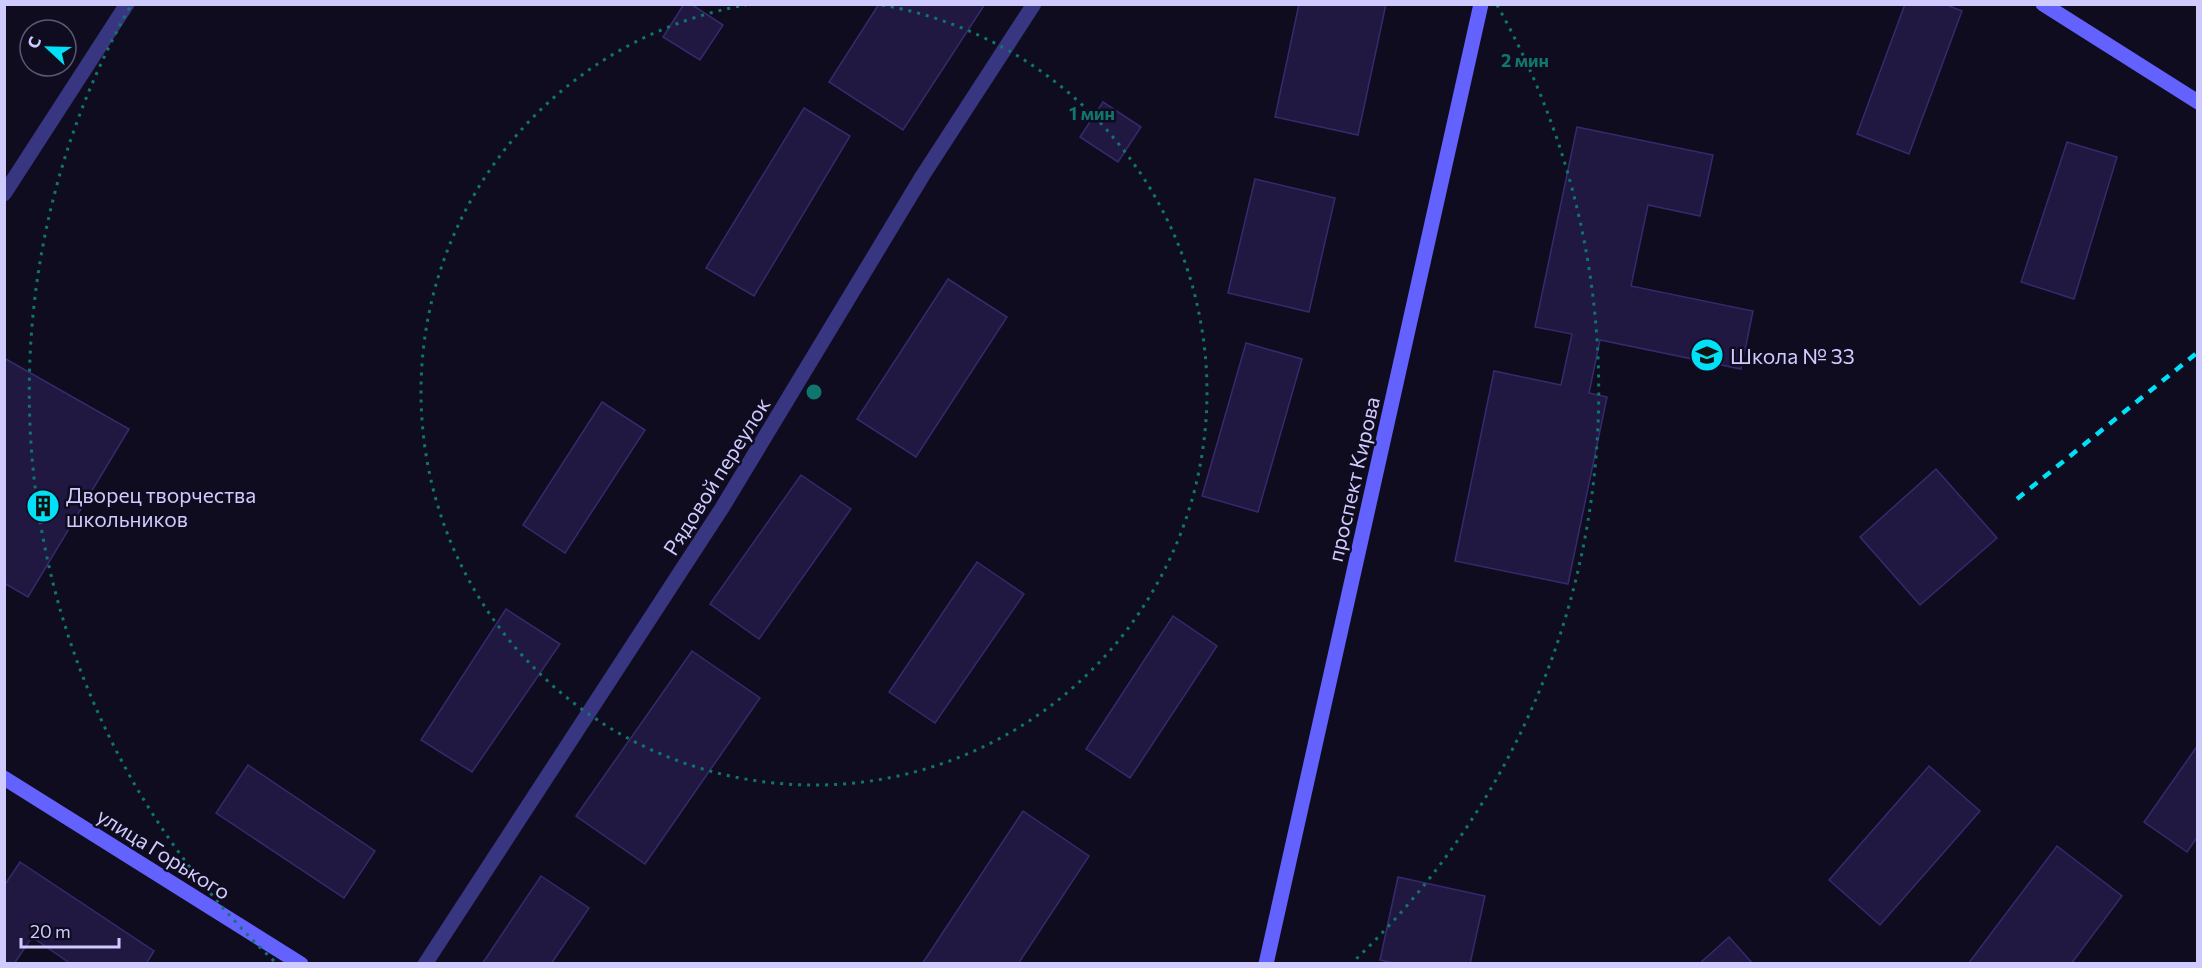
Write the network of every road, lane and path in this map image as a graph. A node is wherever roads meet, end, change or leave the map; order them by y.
1 (127, 4) edge
2 (1034, 4) edge
3 (1481, 4) edge
4 (2043, 4) edge
5 (2198, 102) edge
6 (4, 194) edge
7 (4, 778) edge
8 (301, 963) edge
9 (425, 963) edge
10 (1266, 963) edge

1 - 6 street
2 - 9 street, Рядовой переулок
3 - 10 street, проспект Кирова
4 - 5 street
7 - 8 street, улица Горького

